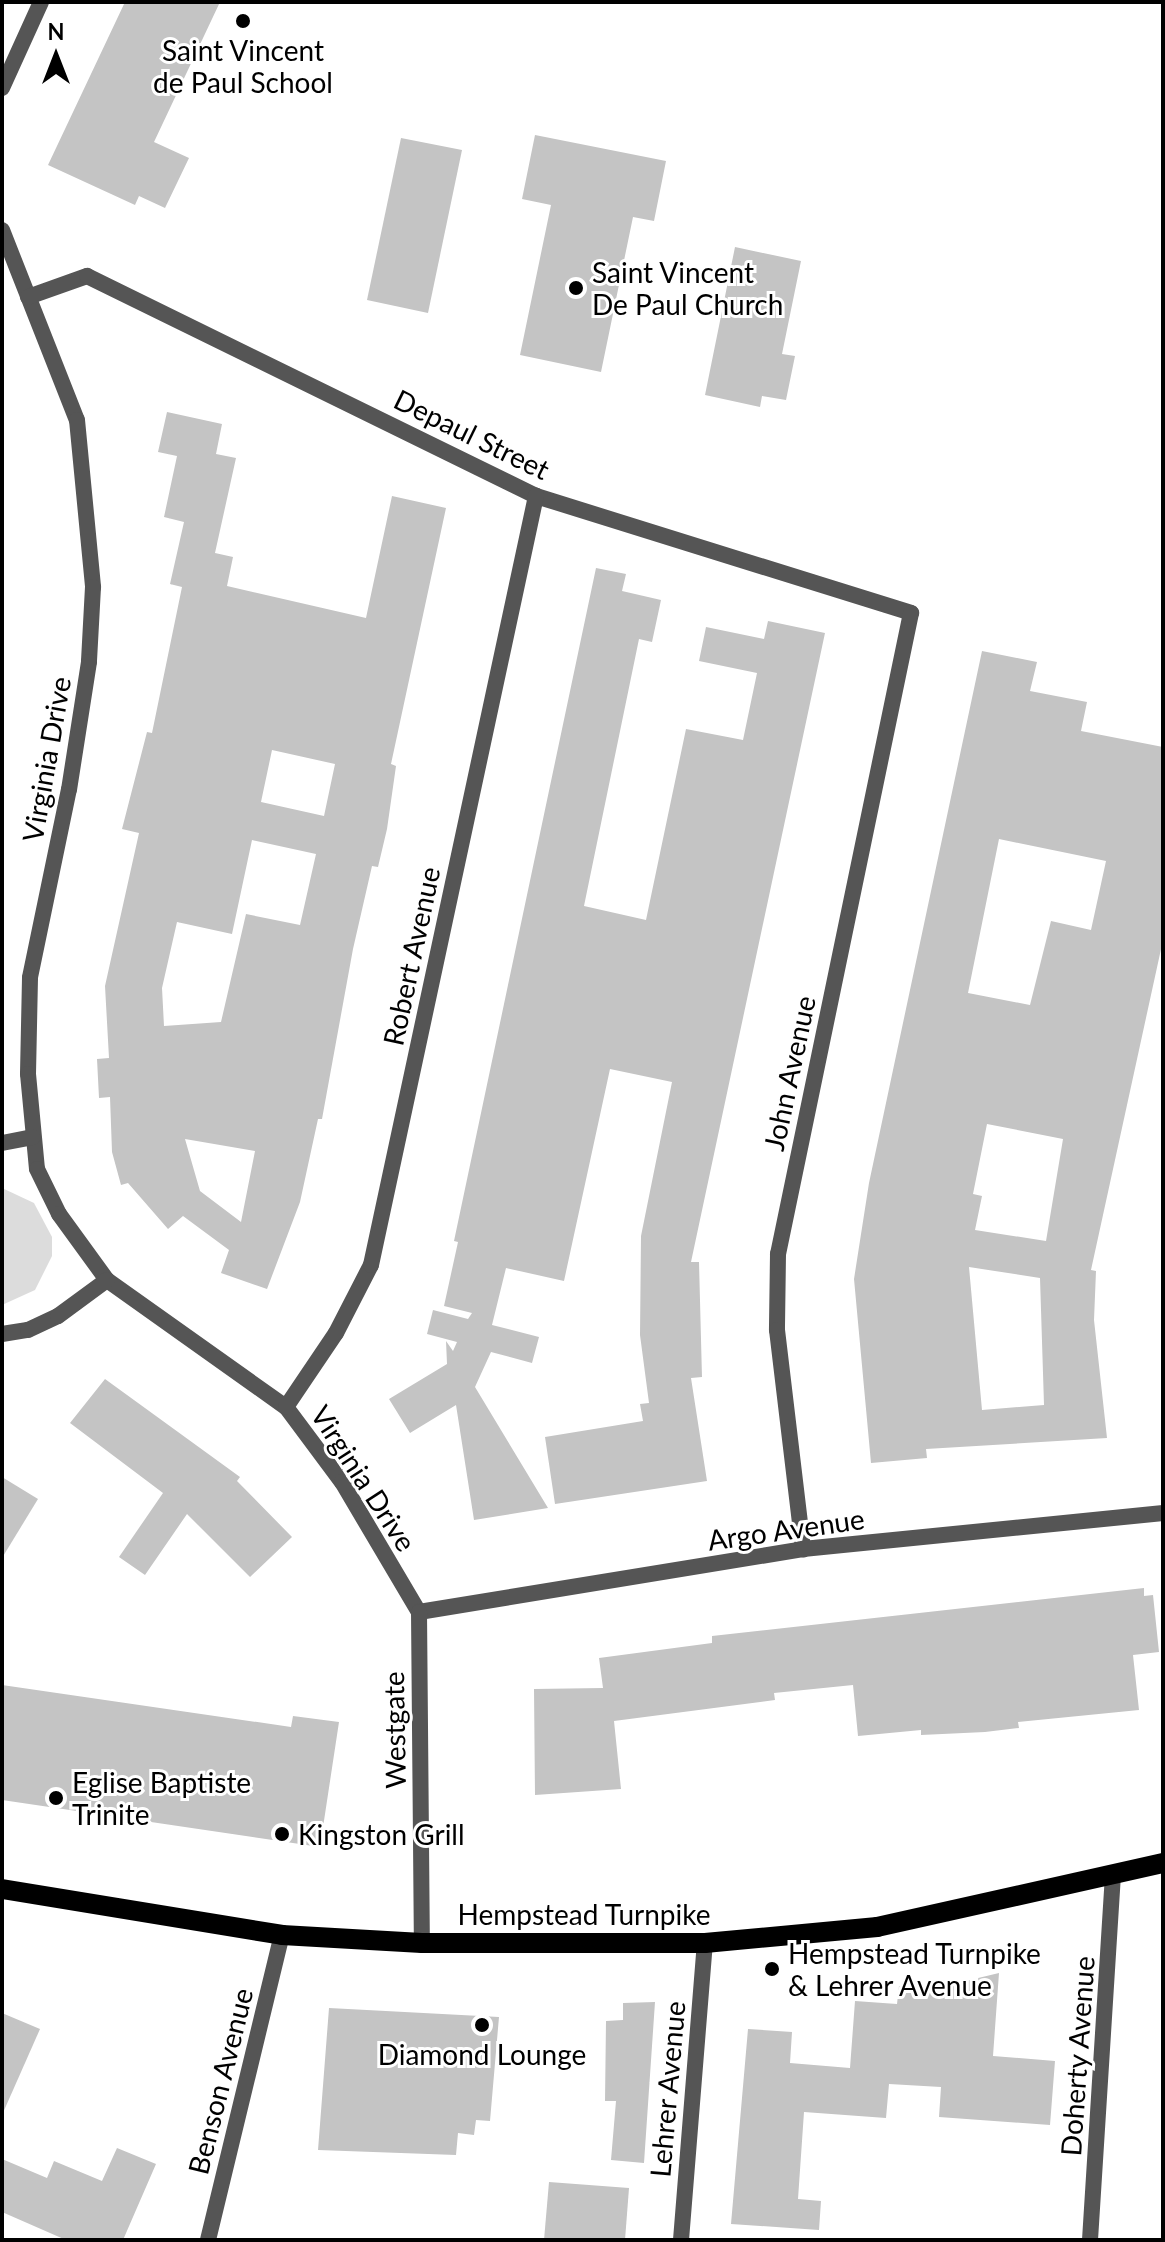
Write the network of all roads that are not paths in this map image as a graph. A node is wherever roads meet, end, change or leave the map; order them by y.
1 (41, 2) edge
2 (2, 88) edge
3 (2, 230) edge
4 (28, 297) junction
5 (536, 496) junction
6 (911, 613) joint
7 (32, 1137) junction
8 (2, 1143) edge
9 (107, 1280) junction
10 (2, 1334) edge
11 (286, 1407) junction
12 (1163, 1513) edge
13 (803, 1549) junction
14 (419, 1612) junction
15 (1163, 1863) edge
16 (1113, 1874) junction
17 (2, 1889) edge
18 (282, 1935) junction
19 (422, 1943) junction
20 (705, 1943) junction
21 (208, 2240) edge
22 (681, 2240) edge
23 (1090, 2240) edge

1 - 2 street
3 - 4 street, Virginia Drive
4 - 5 street, Depaul Street
4 - 7 street, Virginia Drive
5 - 6 street, Depaul Street
5 - 11 street, Robert Avenue
6 - 13 street, John Avenue
7 - 8 street
7 - 9 street, Virginia Drive
9 - 10 street
9 - 11 street, Virginia Drive
11 - 14 street, Virginia Drive
12 - 13 street, Argo Avenue
13 - 14 street, Argo Avenue
14 - 19 street, Westgate
15 - 16 main road, Hempstead Turnpike
16 - 20 main road, Hempstead Turnpike
16 - 23 street, Doherty Avenue
17 - 18 main road, Hempstead Turnpike
18 - 19 main road, Hempstead Turnpike
18 - 21 street, Benson Avenue
19 - 20 main road, Hempstead Turnpike
20 - 22 street, Lehrer Avenue

